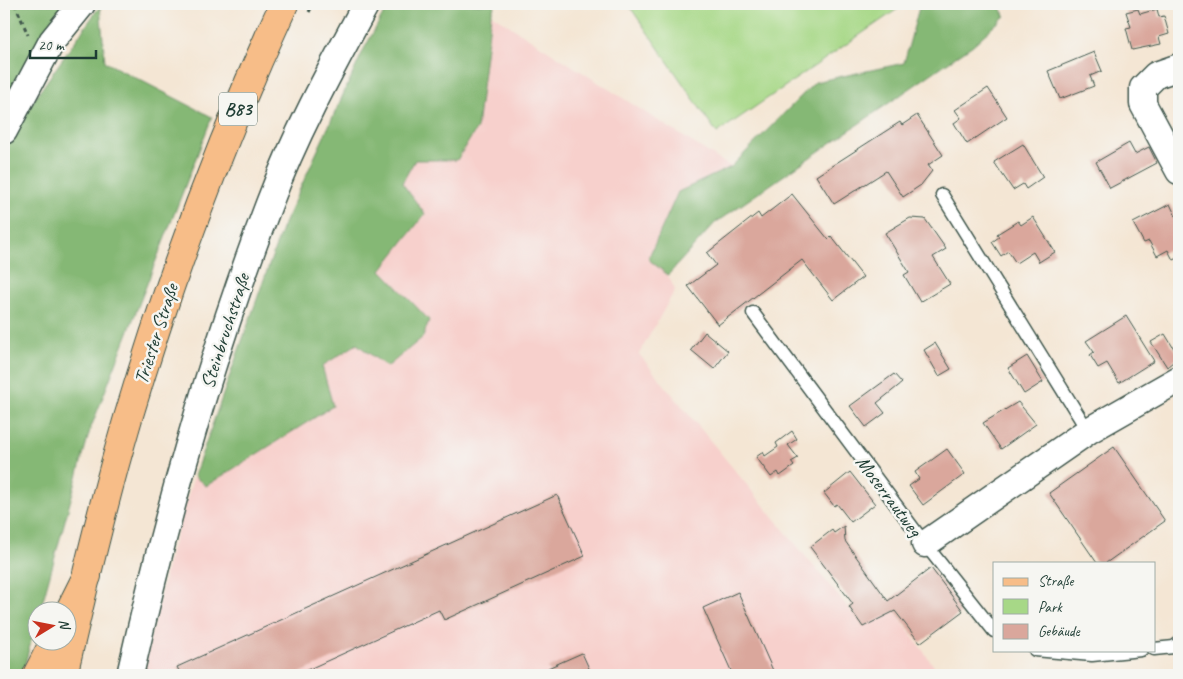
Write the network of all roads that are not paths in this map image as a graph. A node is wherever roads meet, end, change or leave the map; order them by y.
1 (82, 4) edge
2 (366, 4) edge
3 (283, 5) edge
4 (1179, 67) edge
5 (4, 131) edge
6 (1179, 172) edge
7 (942, 195) dead end
8 (752, 313) dead end
9 (1179, 379) edge
10 (1088, 431) junction
11 (925, 544) junction
12 (87, 576) junction
13 (74, 602) edge
14 (993, 630) edge
15 (1179, 643) edge
16 (1156, 649) edge
17 (49, 652) edge
18 (1057, 652) edge
19 (1121, 652) edge
20 (37, 675) edge
21 (63, 675) edge
22 (130, 675) edge

1 - 5 street
2 - 22 street, Steinbruchstraße
3 - 12 main road, Triester Straße / B83
4 - 6 street
7 - 10 lane
8 - 11 lane, Moserrautweg
9 - 10 street, Moserrautweg
10 - 11 street, Moserrautweg
11 - 14 lane
12 - 13 main road
12 - 21 main road, Triester Straße / B83
15 - 16 lane
17 - 20 main road
18 - 19 lane

